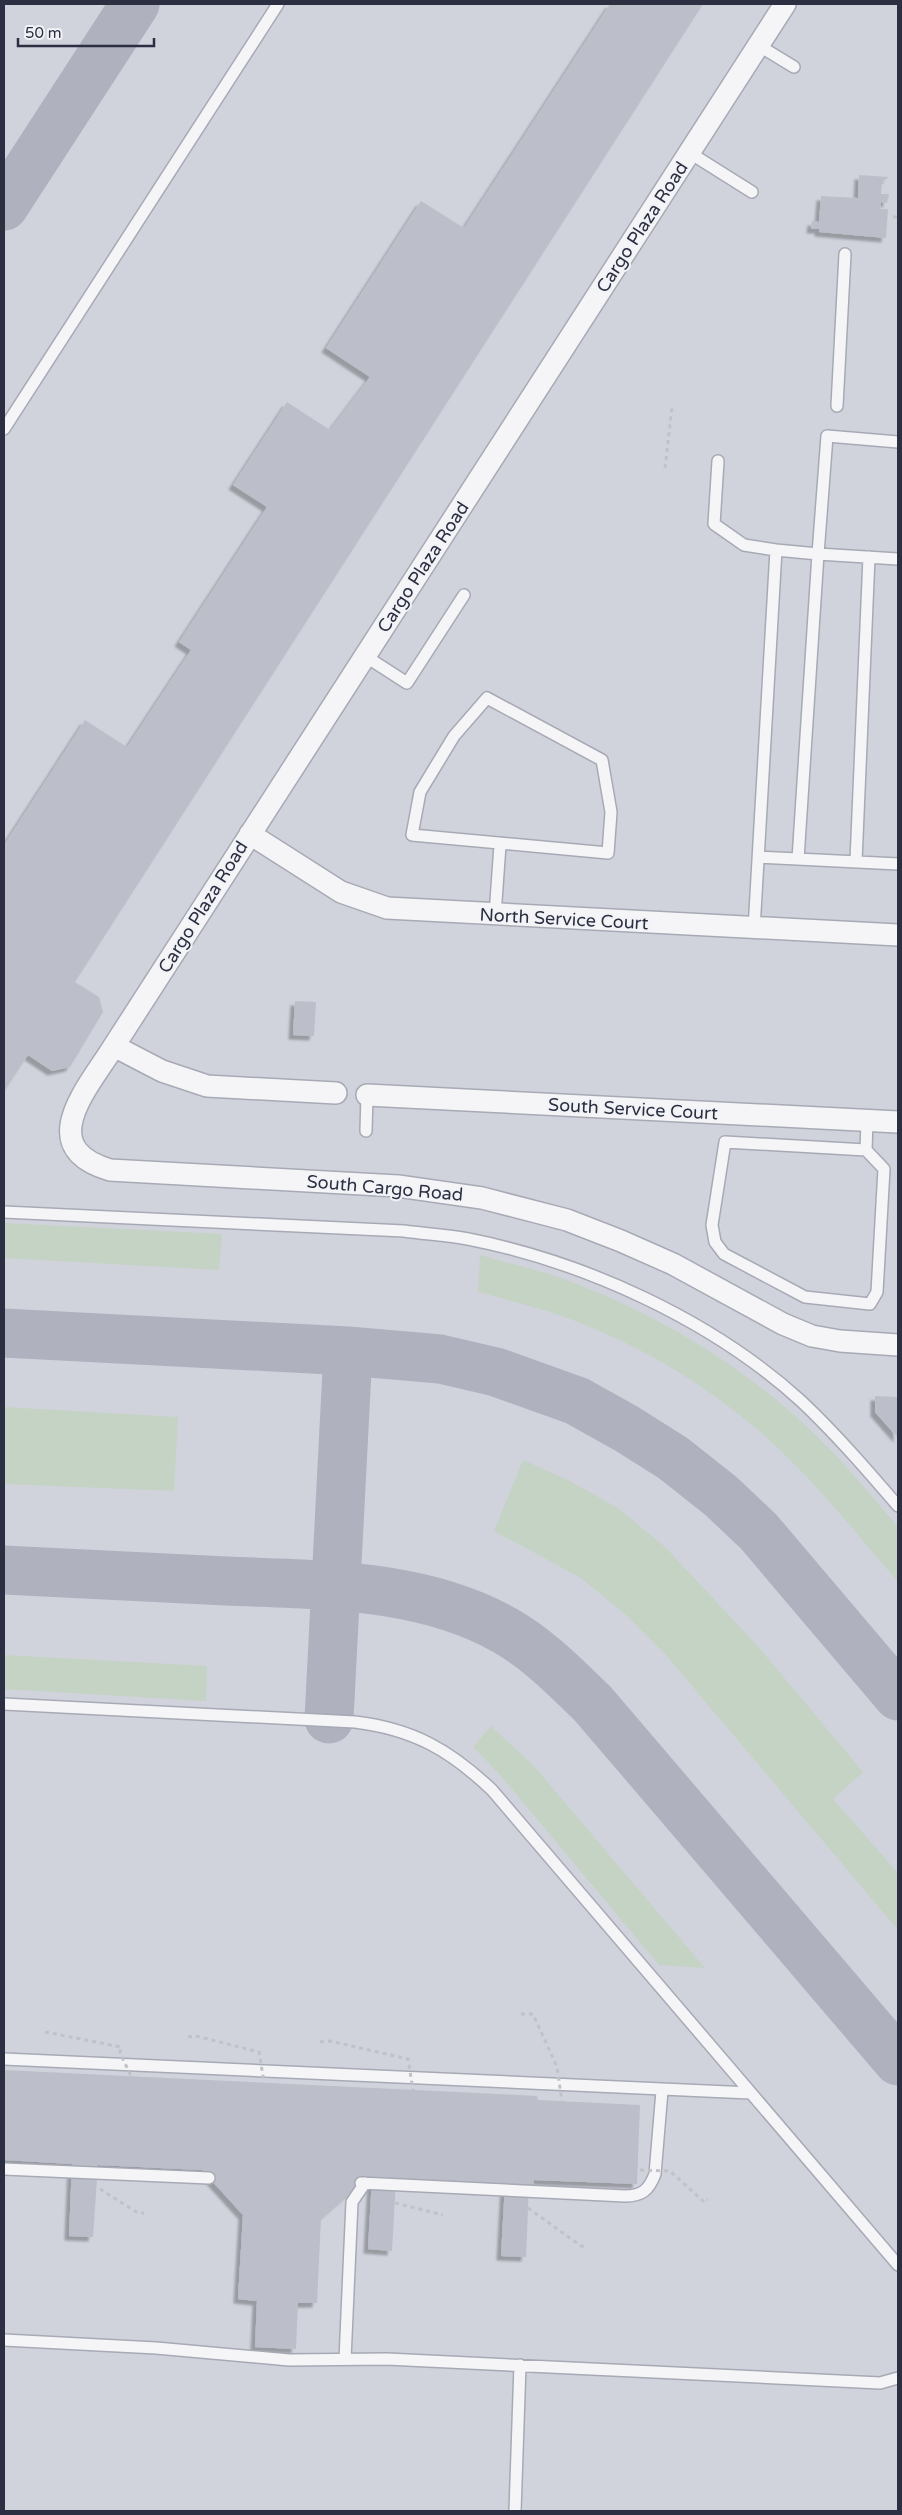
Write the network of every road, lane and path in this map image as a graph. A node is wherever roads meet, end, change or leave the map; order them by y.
1 (278, 4) edge
2 (785, 4) edge
3 (758, 45) junction
4 (794, 67) dead end
5 (690, 153) junction
6 (752, 192) dead end
7 (893, 217) dead end
8 (898, 217) edge
9 (845, 254) dead end
10 (836, 406) dead end
11 (672, 407) dead end
12 (4, 429) edge
13 (898, 442) edge
14 (718, 461) dead end
15 (665, 468) dead end
16 (776, 550) junction
17 (818, 554) junction
18 (869, 557) junction
19 (898, 559) edge
20 (464, 595) dead end
21 (365, 656) junction
22 (250, 834) junction
23 (500, 845) junction
24 (759, 857) junction
25 (798, 859) junction
26 (856, 861) junction
27 (898, 864) edge
28 (495, 915) junction
29 (754, 929) junction
30 (898, 935) edge
31 (114, 1046) junction
32 (336, 1093) dead end
33 (367, 1096) joint
34 (867, 1120) junction
35 (898, 1122) edge
36 (366, 1131) dead end
37 (70, 1134) joint
38 (866, 1150) junction
39 (4, 1212) edge
40 (898, 1346) edge
41 (898, 1506) edge
42 (4, 1704) edge
43 (521, 2014) dead end
44 (46, 2032) dead end
45 (188, 2037) dead end
46 (320, 2042) dead end
47 (4, 2059) edge
48 (131, 2076) dead end
49 (264, 2082) dead end
50 (413, 2090) dead end
51 (662, 2091) junction
52 (750, 2093) junction
53 (562, 2102) dead end
54 (4, 2168) edge
55 (640, 2170) dead end
56 (209, 2178) dead end
57 (97, 2188) dead end
58 (708, 2199) dead end
59 (395, 2203) dead end
60 (528, 2208) dead end
61 (144, 2213) dead end
62 (443, 2215) dead end
63 (588, 2247) dead end
64 (898, 2265) edge
65 (4, 2340) edge
66 (345, 2358) junction
67 (520, 2365) junction
68 (898, 2378) edge
69 (515, 2511) edge

1 - 12 lane
2 - 3 street, Cargo Plaza Road
3 - 4 lane
3 - 5 street, Cargo Plaza Road
5 - 6 lane
5 - 21 street, Cargo Plaza Road
7 - 8 path
9 - 10 lane
11 - 15 path
13 - 17 lane
14 - 16 lane
16 - 17 lane
16 - 24 lane
17 - 18 lane
17 - 25 lane
18 - 19 lane
18 - 26 lane
20 - 21 lane
21 - 22 street, Cargo Plaza Road
22 - 28 street, North Service Court
22 - 31 street, Cargo Plaza Road
23 - 23 lane
23 - 28 lane
24 - 25 lane
24 - 29 lane
25 - 26 lane
26 - 27 lane
28 - 29 street, North Service Court
29 - 30 street, North Service Court
31 - 32 street
31 - 37 street, Cargo Plaza Road
33 - 34 street, South Service Court
33 - 36 lane
34 - 35 street, South Service Court
34 - 38 lane
37 - 40 street, South Cargo Road
38 - 38 lane
39 - 41 lane
42 - 52 lane
43 - 53 path, bridge
44 - 48 path, bridge
45 - 49 path, bridge
46 - 50 path, bridge
47 - 51 lane
51 - 52 lane
51 - 66 lane
52 - 64 lane
54 - 56 lane
55 - 58 path, bridge
57 - 61 path
59 - 62 path
60 - 63 path
65 - 66 lane
66 - 67 lane
67 - 68 lane
67 - 69 lane

